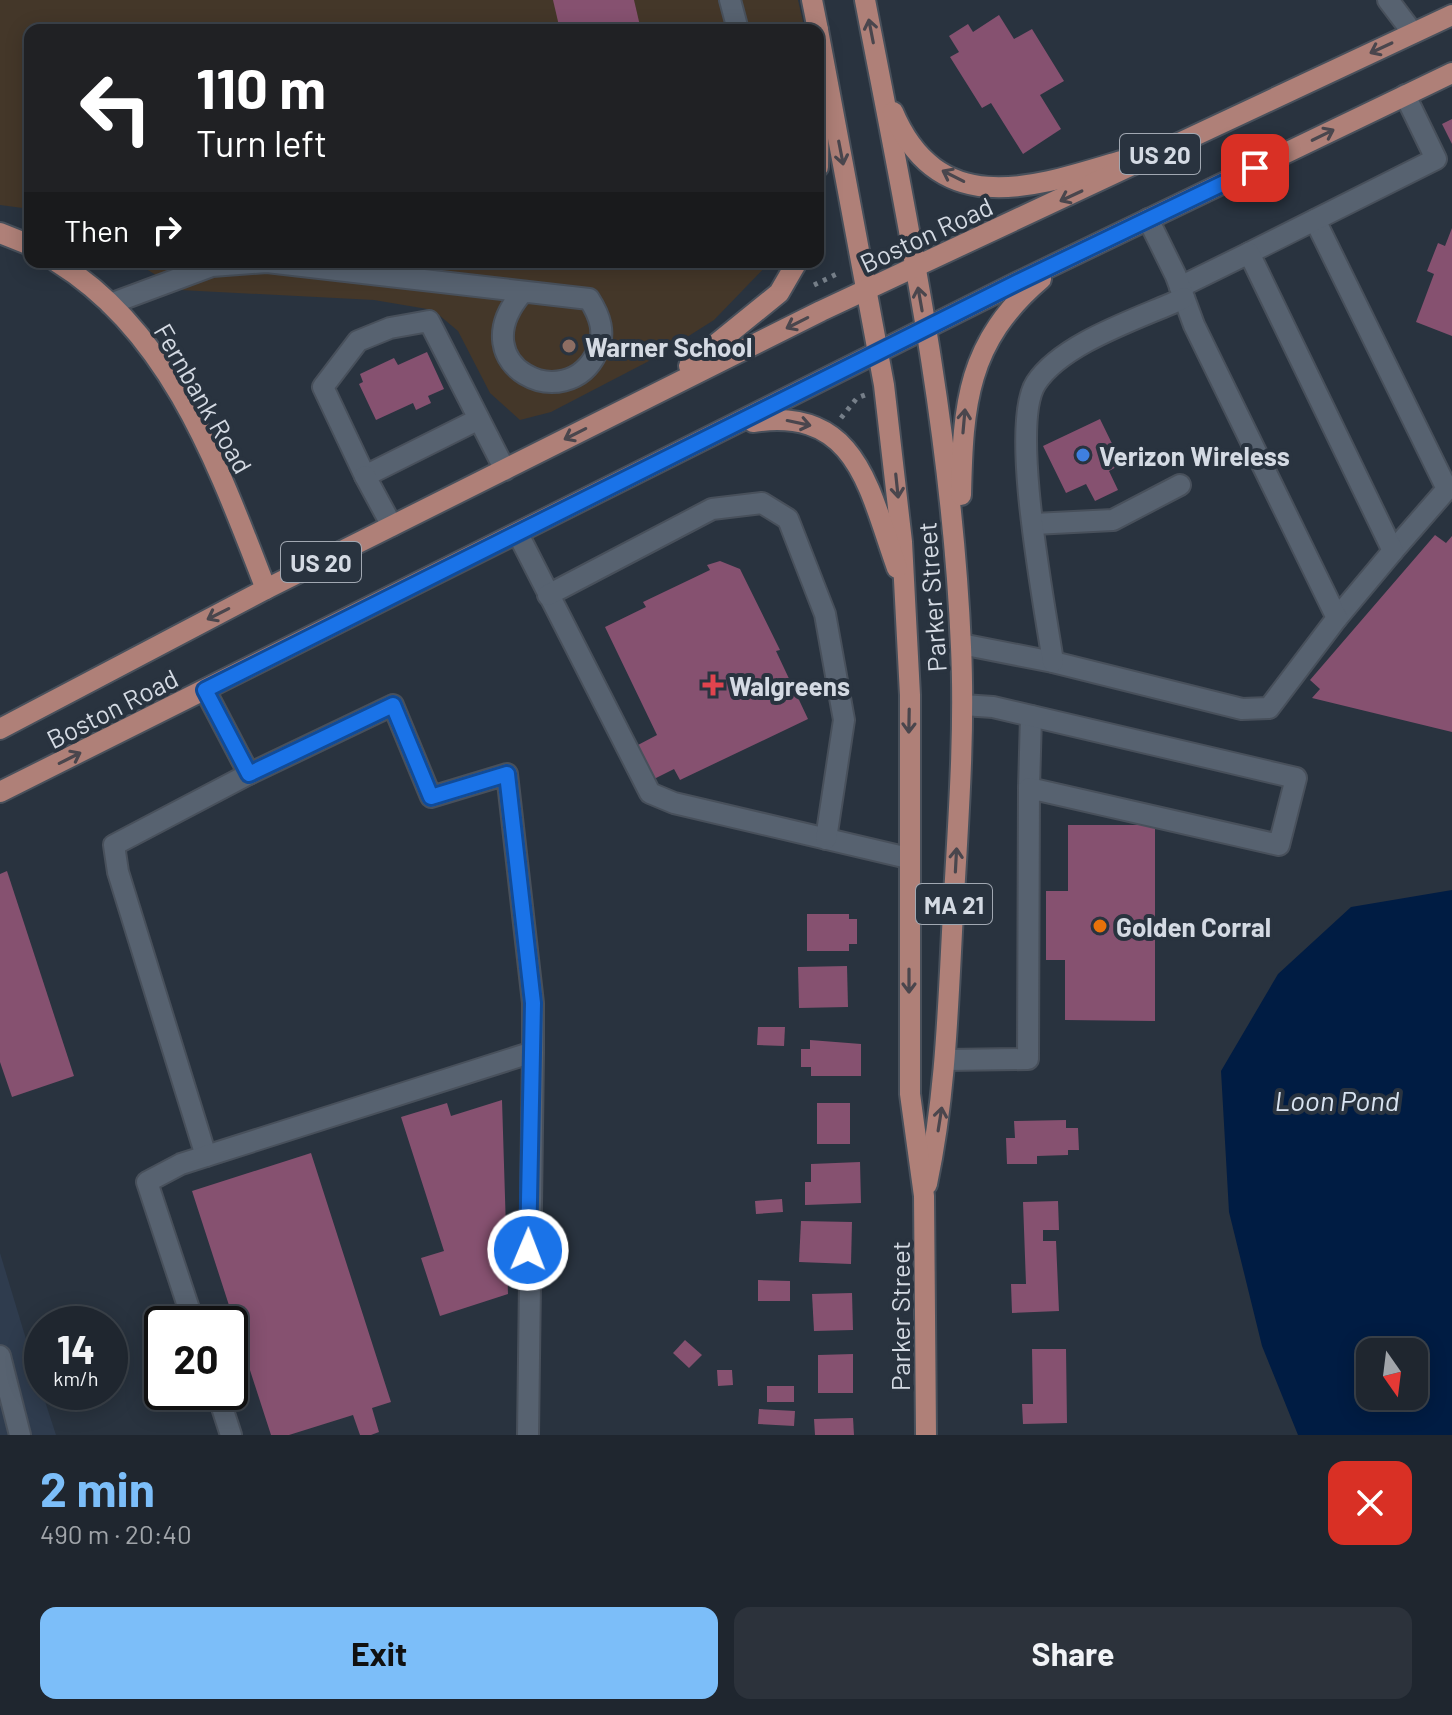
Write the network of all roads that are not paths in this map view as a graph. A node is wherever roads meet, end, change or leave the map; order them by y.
1 (730, 0) edge
2 (812, 0) edge
3 (865, 0) edge
4 (1388, 0) edge
5 (1452, 15) edge
6 (736, 24) edge
7 (817, 24) edge
8 (1413, 33) junction
9 (877, 62) junction
10 (824, 63) edge
11 (1452, 73) edge
12 (1405, 95) junction
13 (1189, 140) junction
14 (1148, 219) junction
15 (1315, 220) junction
16 (0, 233) edge
17 (24, 243) edge
18 (1083, 251) junction
19 (1249, 253) junction
20 (67, 268) edge
21 (207, 268) edge
22 (315, 268) edge
23 (794, 268) edge
24 (915, 268) junction
25 (867, 290) junction
26 (1182, 292) junction
27 (521, 294) junction
28 (110, 304) junction
29 (926, 329) junction
30 (879, 353) junction
31 (645, 399) junction
32 (479, 419) junction
33 (723, 431) junction
34 (505, 470) junction
35 (365, 476) junction
36 (1180, 485) dead end
37 (1034, 524) junction
38 (392, 526) junction
39 (518, 534) junction
40 (1393, 551) junction
41 (266, 589) junction
42 (906, 593) junction
43 (548, 595) junction
44 (959, 611) junction
45 (1337, 618) junction
46 (961, 644) junction
47 (1053, 662) junction
48 (205, 690) junction
49 (963, 705) junction
50 (1031, 716) junction
51 (0, 729) edge
52 (249, 774) junction
53 (1029, 788) junction
54 (0, 792) edge
55 (826, 839) junction
56 (908, 858) junction
57 (533, 1052) junction
58 (945, 1060) junction
59 (206, 1156) junction
60 (924, 1196) junction
61 (188, 1306) edge
62 (0, 1356) edge
63 (223, 1410) edge
64 (20, 1435) edge
65 (231, 1435) edge
66 (528, 1435) edge
67 (926, 1435) edge

1 - 6 lane
2 - 7 main road, Parker Street
9 -> 3 main road, Parker Street
4 - 8 lane
5 - 8 main road, Boston Road / US 20
8 -> 13 main road, Boston Road / US 20
13 -> 9 main road
9 - 24 main road, Parker Street
10 -> 25 main road, Parker Street
11 - 12 main road, Boston Road / US 20
14 -> 12 main road, Boston Road / US 20
12 - 15 lane
13 -> 24 main road, Boston Road / US 20
14 - 18 main road, Boston Road / US 20
14 - 26 lane
15 - 19 lane
15 - 40 lane
16 - 17 main road
18 - 29 main road, Boston Road / US 20
44 -> 18 main road
19 - 26 lane
19 - 40 lane
20 - 28 main road, Fernbank Road
21 - 28 lane
22 - 27 lane
23 - 31 main road
24 - 25 main road, Boston Road / US 20
29 -> 24 main road, Parker Street / MA 21
25 - 30 main road, Parker Street / MA 21
25 -> 31 main road, Boston Road / US 20
26 - 37 lane
26 - 45 lane
27 - 27 lane
28 - 41 main road, Fernbank Road
29 - 30 main road, Boston Road / US 20
29 - 44 main road, Parker Street / MA 21
30 - 33 main road, Boston Road / US 20
30 -> 42 main road, Parker Street / MA 21
31 -> 34 main road, Boston Road / US 20
32 - 34 lane
32 - 35 lane
32 - 35 lane
33 - 39 main road, Boston Road / US 20
33 -> 42 main road
34 - 38 main road, Boston Road / US 20
35 - 38 lane
36 - 37 lane
37 - 47 lane
38 - 41 main road, Boston Road / US 20
39 - 43 lane
39 - 48 main road, Boston Road / US 20
40 - 45 lane
41 -> 51 main road, Boston Road / US 20
42 -> 56 main road, Parker Street / MA 21
43 - 55 lane
43 - 55 lane
44 - 46 main road, Parker Street / MA 21
45 - 47 lane
46 - 47 lane
46 - 49 main road, Parker Street / MA 21
48 - 52 lane
54 -> 48 main road, Boston Road / US 20
49 - 50 lane
58 -> 49 main road, Parker Street / MA 21
50 - 53 lane
50 - 53 lane
52 - 57 lane
52 - 59 lane
53 - 58 lane
55 - 56 lane
56 -> 60 main road, Parker Street / MA 21
57 - 59 lane
57 - 66 lane
60 -> 58 main road, Parker Street / MA 21
59 - 61 lane
60 - 67 main road, Parker Street / MA 21
62 - 64 lane
63 - 65 lane

